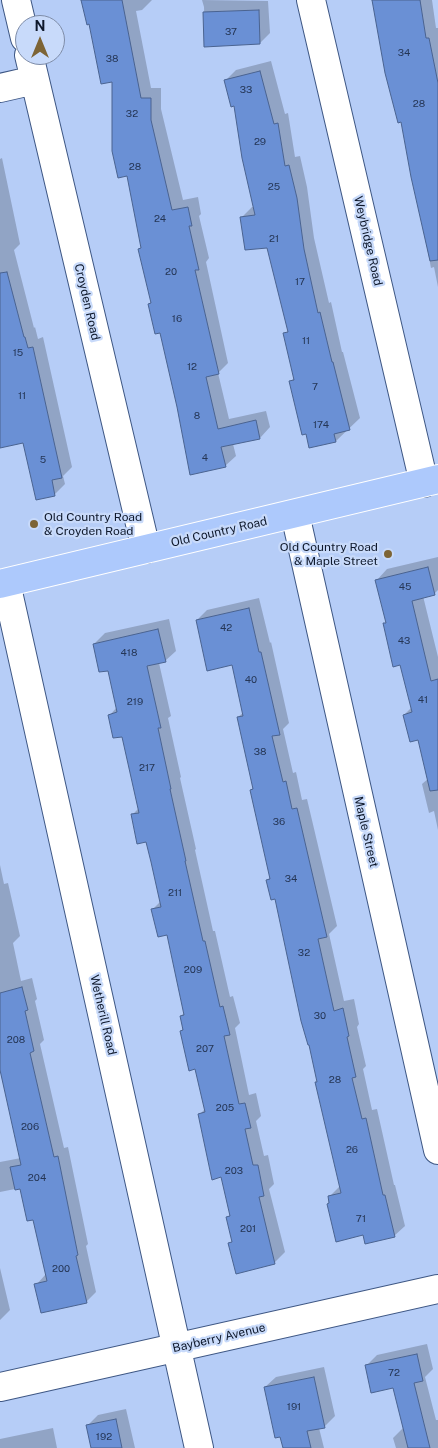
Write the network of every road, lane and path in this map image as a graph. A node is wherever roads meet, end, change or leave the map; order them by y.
1 (16, 0) edge
2 (311, 0) edge
3 (20, 15) edge
4 (32, 67) edge
5 (0, 88) edge
6 (431, 481) edge
7 (295, 514) junction
8 (146, 550) junction
9 (3, 584) edge
10 (438, 1150) edge
11 (438, 1289) edge
12 (177, 1348) junction
13 (0, 1387) edge
14 (199, 1448) edge

1 - 3 street
2 - 6 street, Weybridge Road
4 - 5 street
4 - 8 street, Croyden Road
6 - 7 main road, Old Country Road
7 - 8 main road, Old Country Road
7 - 10 street, Maple Street
8 - 9 main road, Old Country Road
9 - 12 street, Wetherill Road
11 - 12 street, Bayberry Avenue
12 - 13 street, Bayberry Avenue
12 - 14 street, Wetherill Road

